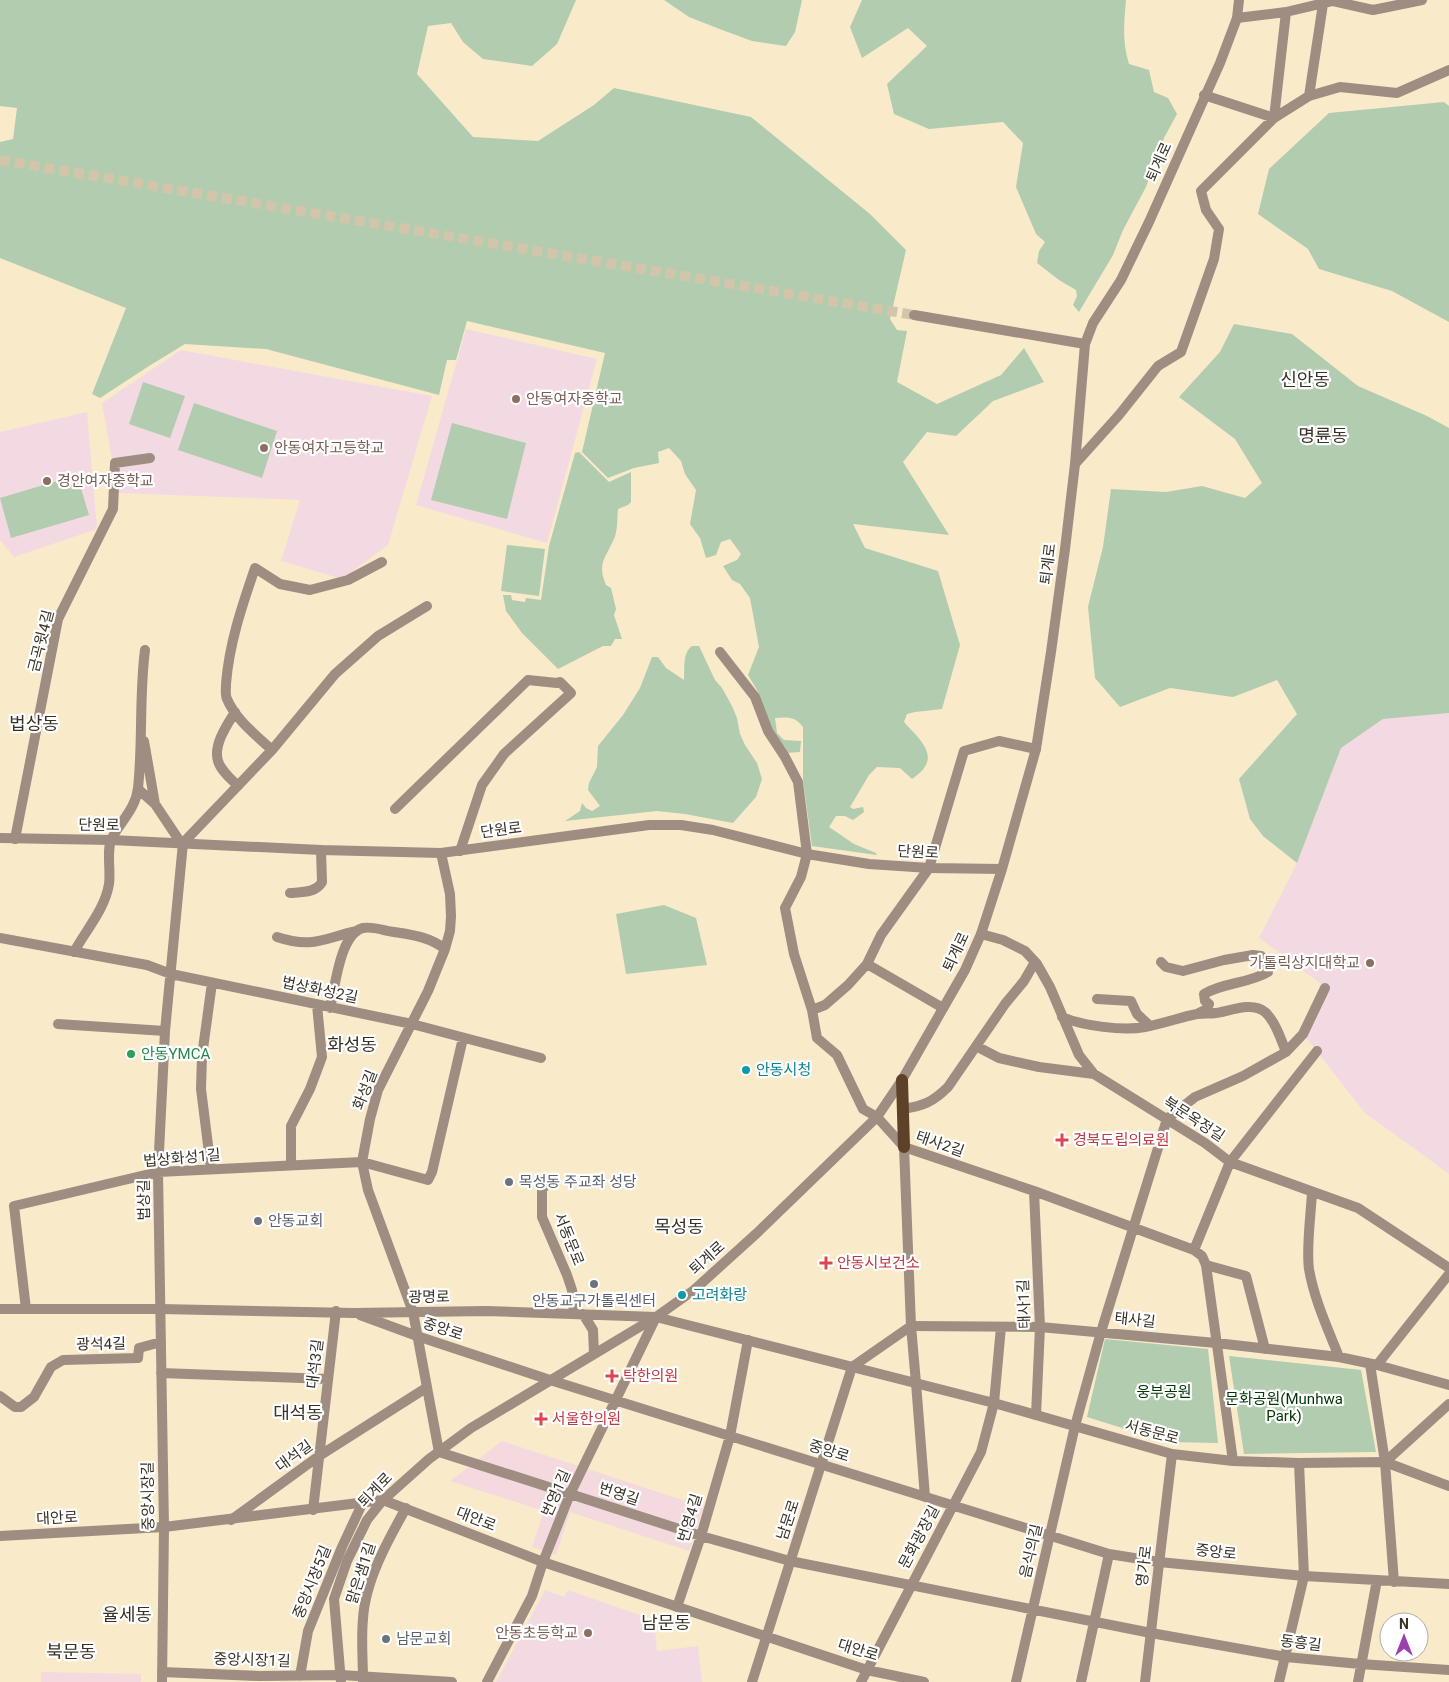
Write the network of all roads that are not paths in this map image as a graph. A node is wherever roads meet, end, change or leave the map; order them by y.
1 (1239, 0) edge
2 (1422, 0) edge
3 (1323, 4) junction
4 (1286, 12) junction
5 (1237, 18) junction
6 (1449, 70) edge
7 (1204, 95) junction
8 (1309, 96) junction
9 (1274, 118) junction
10 (914, 315) tunnel mouth
11 (1085, 344) junction
12 (150, 458) dead end
13 (1075, 464) junction
14 (382, 562) dead end
15 (427, 606) dead end
16 (145, 650) dead end
17 (720, 652) dead end
18 (235, 712) junction
19 (142, 736) junction
20 (1036, 749) junction
21 (272, 750) junction
22 (238, 786) junction
23 (138, 788) junction
24 (155, 804) junction
25 (394, 808) dead end
26 (0, 838) edge
27 (14, 839) junction
28 (111, 840) junction
29 (182, 843) junction
30 (321, 850) junction
31 (460, 851) junction
32 (441, 853) junction
33 (807, 854) junction
34 (929, 868) junction
35 (1002, 869) junction
36 (290, 893) dead end
37 (358, 930) junction
38 (981, 934) junction
39 (277, 937) dead end
40 (0, 938) edge
41 (445, 949) junction
42 (74, 952) junction
43 (1035, 962) junction
44 (1161, 962) dead end
45 (867, 964) junction
46 (171, 974) junction
47 (212, 983) junction
48 (1325, 988) dead end
49 (1097, 999) dead end
50 (317, 1005) junction
51 (330, 1008) junction
52 (943, 1008) junction
53 (812, 1010) junction
54 (1199, 1014) junction
55 (1062, 1017) junction
56 (58, 1024) dead end
57 (412, 1024) junction
58 (1150, 1026) junction
59 (165, 1031) junction
60 (463, 1038) junction
61 (976, 1046) junction
62 (1317, 1051) dead end
63 (1286, 1052) junction
64 (541, 1058) dead end
65 (1094, 1074) junction
66 (902, 1080) junction
67 (903, 1109) junction
68 (877, 1117) junction
69 (1167, 1119) junction
70 (904, 1147) junction
71 (362, 1162) junction
72 (1230, 1162) junction
73 (291, 1165) junction
74 (211, 1169) junction
75 (158, 1172) junction
76 (550, 1178) dead end
77 (1034, 1191) junction
78 (1312, 1192) junction
79 (1133, 1228) junction
80 (1194, 1250) junction
81 (1206, 1265) junction
82 (1449, 1268) edge
83 (1449, 1274) edge
84 (0, 1309) edge
85 (26, 1309) junction
86 (160, 1309) junction
87 (336, 1311) junction
88 (354, 1312) junction
89 (413, 1312) junction
90 (579, 1314) junction
91 (656, 1317) junction
92 (911, 1326) junction
93 (1001, 1327) junction
94 (1040, 1327) junction
95 (1101, 1332) junction
96 (417, 1336) junction
97 (748, 1340) junction
98 (160, 1342) junction
99 (1216, 1343) junction
100 (1265, 1349) junction
101 (594, 1354) junction
102 (1339, 1357) junction
103 (1374, 1365) junction
104 (852, 1367) junction
105 (161, 1373) junction
106 (328, 1379) junction
107 (550, 1380) junction
108 (916, 1383) junction
109 (1449, 1385) edge
110 (426, 1388) junction
111 (0, 1396) edge
112 (615, 1400) junction
113 (994, 1403) junction
114 (1449, 1404) edge
115 (1036, 1415) junction
116 (1076, 1426) junction
117 (730, 1436) junction
118 (439, 1452) junction
119 (1172, 1454) junction
120 (319, 1456) junction
121 (1233, 1461) junction
122 (1385, 1462) junction
123 (1299, 1463) junction
124 (821, 1465) junction
125 (1449, 1486) edge
126 (570, 1494) junction
127 (925, 1497) junction
128 (382, 1500) junction
129 (364, 1502) junction
130 (953, 1505) junction
131 (406, 1508) junction
132 (313, 1510) junction
133 (231, 1520) junction
134 (164, 1527) junction
135 (0, 1536) edge
136 (701, 1536) junction
137 (1050, 1536) junction
138 (1109, 1554) junction
139 (790, 1561) junction
140 (543, 1562) junction
141 (1159, 1562) junction
142 (1304, 1576) junction
143 (1376, 1580) junction
144 (1394, 1582) junction
145 (1449, 1584) edge
146 (911, 1586) junction
147 (677, 1607) junction
148 (1033, 1609) junction
149 (1094, 1622) junction
150 (1151, 1633) junction
151 (766, 1636) junction
152 (1286, 1657) junction
153 (1360, 1664) junction
154 (867, 1670) junction
155 (1449, 1670) edge
156 (300, 1676) junction
157 (162, 1677) edge
158 (341, 1678) edge
159 (363, 1679) edge
160 (452, 1682) edge
161 (486, 1682) edge
162 (752, 1682) edge
163 (861, 1682) edge
164 (924, 1682) edge
165 (1016, 1682) edge
166 (1081, 1682) edge
167 (1145, 1682) edge
168 (1280, 1682) edge
169 (1358, 1682) edge

1 - 5 street, 퇴계로
2 - 3 street
3 - 4 street
3 - 8 street
4 - 5 street
4 - 9 street
5 - 7 street, 퇴계로
6 - 8 street
7 - 9 street
7 - 11 street, 퇴계로
8 - 9 street
9 - 13 street
10 - 11 street
11 - 13 street, 퇴계로
12 - 27 street, 금곡윗4길
13 - 20 street, 퇴계로
14 - 18 street
15 - 21 street
16 - 19 street
17 - 33 street
18 - 21 street
18 - 22 street
19 - 23 street
19 - 24 street
20 - 34 street
20 - 35 street, 퇴계로
21 - 22 street
22 - 29 street
23 - 24 street
23 - 28 street
24 - 29 street
25 - 31 street
26 - 27 street, 단원로
27 - 28 street, 단원로
28 - 29 street, 단원로
28 - 42 street
29 - 30 street, 단원로
29 - 46 street, 법상길
30 - 32 street, 단원로
30 - 36 street
31 - 32 street, 단원로
31 - 33 street, 단원로
32 - 41 street, 화성길
33 - 34 street, 단원로
33 - 53 street
34 - 35 street, 단원로
34 - 45 street
35 - 38 street, 퇴계로
37 - 39 street
37 - 41 street
37 - 51 street
38 - 43 street, 북문옥정길
38 - 52 street, 퇴계로
40 - 42 street, 법상화성2길
41 - 57 street, 화성길
42 - 46 street, 법상화성2길
43 - 55 street, 북문옥정길
43 - 61 street
44 - 54 street
45 - 52 street
45 - 53 street
46 - 47 street, 법상화성2길
46 - 59 street, 법상길
47 - 50 street, 법상화성2길
47 - 74 street
48 - 63 street
49 - 58 street
50 - 51 street, 법상화성2길
50 - 73 street
51 - 57 street, 법상화성2길
52 - 66 street, 퇴계로
53 - 68 street
54 - 58 street
54 - 63 street
55 - 58 street
55 - 65 street, 북문옥정길
56 - 59 street
57 - 60 street, 법상화성2길
57 - 71 street, 화성길
59 - 75 street, 법상길
60 - 64 street, 법상화성2길
60 - 71 street, 법상화성1길
61 - 65 street
61 - 67 street
62 - 72 street
63 - 69 street
65 - 69 street, 북문옥정길
66 - 67 main road
66 - 68 street, 퇴계로
67 - 70 main road
68 - 70 street
68 - 91 street, 퇴계로
69 - 72 street, 북문옥정길
69 - 79 street
70 - 77 street, 태사2길
70 - 92 street, 태사2길
71 - 73 street, 법상화성1길
71 - 89 street, 화성길
72 - 78 street, 북문옥정길
72 - 80 street
73 - 74 street, 법상화성1길
74 - 75 street, 법상화성1길
75 - 85 street, 법상화성1길
75 - 86 street, 법상길
76 - 90 street, 서동문로
77 - 79 street, 태사2길
77 - 94 street, 태사1길
78 - 82 street, 북문옥정길
78 - 102 street
79 - 80 street, 태사2길
79 - 95 street, 음식의길
80 - 81 street
81 - 99 street
81 - 100 street
83 - 103 street
84 - 85 street, 광명로
85 - 86 street, 광명로
86 - 87 street, 광명로
86 - 98 street, 중앙시장길
87 - 88 street, 광명로
87 - 106 street, 대석3길
88 - 89 street, 광명로
88 - 96 street, 중앙로
89 - 90 street, 광명로
89 - 96 street, 화성길
90 - 91 street, 광명로
90 - 101 street, 서동문로
91 - 97 street, 광명로
91 - 101 street, 퇴계로
91 - 112 street, 번영1길
92 - 93 street, 태사길
92 - 104 street
92 - 108 street, 태사2길
93 - 94 street, 태사길
93 - 113 street
94 - 95 street, 태사길
94 - 115 street, 태사1길
95 - 99 street, 태사길
95 - 116 street, 음식의길
96 - 107 street, 중앙로
96 - 110 street, 화성길
97 - 104 street, 광명로
97 - 117 street
98 - 105 street, 중앙시장길
98 - 111 street, 광석4길
99 - 100 street, 태사길
99 - 121 street
100 - 102 street, 태사길
101 - 107 street, 퇴계로
102 - 103 street, 태사길
103 - 109 street, 태사길
103 - 122 street
104 - 108 street, 서동문로
104 - 124 street, 남문로
105 - 106 street
105 - 134 street, 중앙시장길
106 - 120 street, 대석3길
107 - 112 street, 중앙로
107 - 118 street, 퇴계로
108 - 113 street, 서동문로
108 - 127 street, 태사2길
110 - 118 street, 화성길
110 - 120 street, 대석길
112 - 117 street, 중앙로
112 - 126 street, 번영1길
113 - 115 street, 서동문로
113 - 130 street, 문화광장길
114 - 122 street
115 - 116 street, 서동문로
116 - 119 street, 서동문로
116 - 137 street, 음식의길
117 - 124 street, 중앙로
117 - 136 street, 번영4길
118 - 126 street, 번영길
118 - 128 street, 퇴계로
119 - 121 street, 서동문로
119 - 141 street, 영가로
120 - 132 street, 대석3길
120 - 133 street, 대석길
121 - 123 street, 서동문로
122 - 123 street, 서동문로
122 - 125 street, 서동문로
122 - 144 street
123 - 142 street
124 - 127 street, 중앙로
124 - 139 street, 남문로
126 - 136 street, 번영길
126 - 140 street, 번영1길
127 - 130 street, 중앙로
128 - 129 street, 대안로
128 - 131 street, 대안로
128 - 158 street, 퇴계로
129 - 132 street, 대안로
129 - 156 street, 중앙시장5길
130 - 137 street, 중앙로
130 - 146 street, 문화광장길
131 - 140 street, 대안로
131 - 159 street, 맑은샘1길
132 - 133 street, 대안로
133 - 134 street, 대안로
134 - 135 street, 대안로
134 - 157 street, 중앙시장길
136 - 139 street, 번영길
136 - 147 street, 번영4길
137 - 138 street, 중앙로
137 - 148 street, 음식의길
138 - 141 street, 중앙로
138 - 149 street
139 - 146 street, 번영길
139 - 151 street, 남문로
140 - 147 street, 대안로
140 - 161 street, 번영1길
141 - 142 street, 중앙로
141 - 150 street, 영가로
142 - 143 street, 중앙로
142 - 152 street
143 - 144 street, 중앙로
143 - 153 street
144 - 145 street, 중앙로
146 - 148 street, 동흥길
146 - 154 street, 문화광장길
147 - 151 street, 대안로
148 - 149 street, 동흥길
148 - 165 street, 음식의길
149 - 150 street, 동흥길
149 - 166 street
150 - 152 street, 동흥길
150 - 167 street, 영가로
151 - 154 street, 대안로
151 - 162 street, 남문로
152 - 153 street, 동흥길
152 - 168 street
153 - 155 street, 동흥길
153 - 169 street
154 - 163 street, 문화광장길
154 - 164 street, 대안로
156 - 157 street, 중앙시장1길
156 - 158 street, 중앙시장1길
158 - 159 street, 중앙시장1길
159 - 160 street, 중앙시장1길

